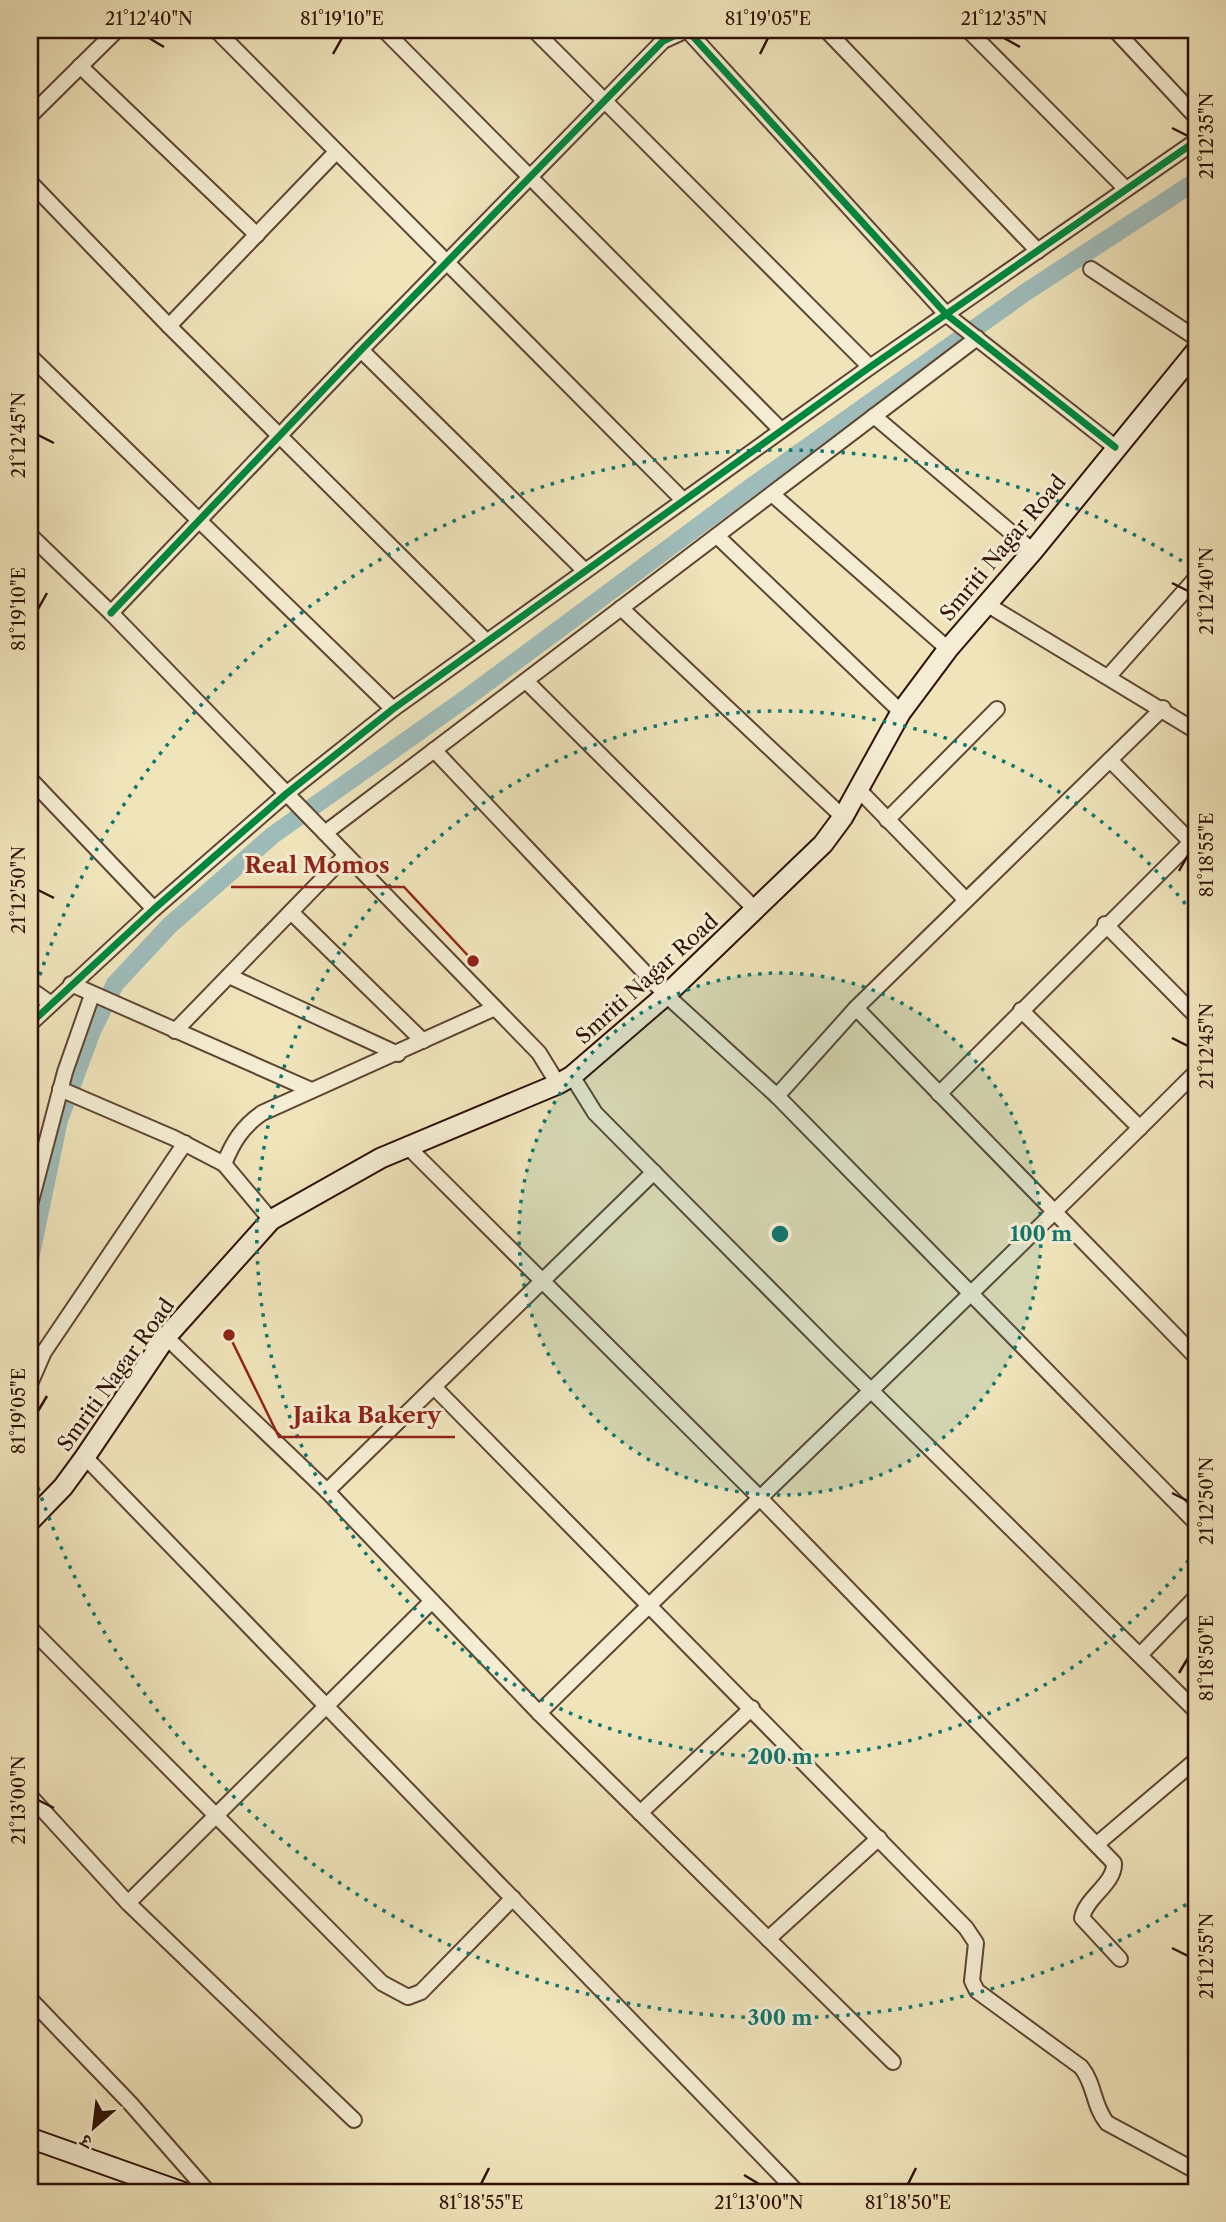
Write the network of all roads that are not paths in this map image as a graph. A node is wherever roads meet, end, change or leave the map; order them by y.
1 (117, 30) edge
2 (216, 30) edge
3 (384, 30) edge
4 (534, 30) edge
5 (826, 30) edge
6 (968, 30) edge
7 (1115, 30) edge
8 (80, 66) junction
9 (606, 101) junction
10 (30, 116) edge
11 (1196, 117) edge
12 (1196, 141) edge
13 (336, 152) junction
14 (527, 178) junction
15 (30, 182) edge
16 (1126, 189) junction
17 (257, 235) junction
18 (1038, 251) junction
19 (446, 263) junction
20 (1091, 268) dead end
21 (947, 315) junction
22 (169, 326) junction
23 (977, 338) junction
24 (1196, 338) edge
25 (361, 350) junction
26 (1196, 351) edge
27 (30, 356) edge
28 (870, 367) junction
29 (874, 416) junction
30 (781, 430) junction
31 (281, 436) junction
32 (1115, 447) junction
33 (772, 494) junction
34 (683, 500) junction
35 (200, 523) junction
36 (30, 535) edge
37 (716, 536) junction
38 (1033, 551) junction
39 (585, 570) junction
40 (1196, 578) edge
41 (988, 605) junction
42 (621, 608) junction
43 (111, 613) junction
44 (486, 641) junction
45 (948, 649) junction
46 (1108, 677) junction
47 (526, 681) junction
48 (1163, 708) junction
49 (393, 709) junction
50 (997, 709) dead end
51 (901, 712) junction
52 (1196, 731) edge
53 (434, 750) junction
54 (1110, 760) junction
55 (30, 779) edge
56 (858, 789) junction
57 (286, 794) junction
58 (843, 817) junction
59 (887, 820) junction
60 (325, 833) junction
61 (1194, 842) edge
62 (346, 855) junction
63 (965, 900) junction
64 (154, 909) junction
65 (756, 910) junction
66 (291, 912) junction
67 (1105, 924) junction
68 (229, 976) junction
69 (71, 984) junction
70 (30, 989) edge
71 (92, 995) junction
72 (666, 995) junction
73 (50, 1003) junction
74 (495, 1008) junction
75 (856, 1008) junction
76 (1021, 1010) junction
77 (1196, 1016) edge
78 (30, 1024) edge
79 (175, 1031) junction
80 (423, 1041) junction
81 (398, 1054) junction
82 (1196, 1072) edge
83 (565, 1080) junction
84 (60, 1089) junction
85 (311, 1090) junction
86 (939, 1094) junction
87 (777, 1096) junction
88 (1140, 1128) junction
89 (185, 1143) junction
90 (407, 1146) junction
91 (224, 1164) junction
92 (654, 1172) junction
93 (30, 1205) edge
94 (1055, 1213) junction
95 (271, 1220) junction
96 (542, 1281) junction
97 (971, 1296) junction
98 (166, 1337) junction
99 (1196, 1357) edge
100 (30, 1384) edge
101 (434, 1387) junction
102 (870, 1389) junction
103 (85, 1457) junction
104 (327, 1491) junction
105 (759, 1497) junction
106 (30, 1521) edge
107 (1196, 1523) edge
108 (1196, 1597) edge
109 (432, 1601) junction
110 (649, 1605) junction
111 (30, 1628) edge
112 (1140, 1655) junction
113 (326, 1707) junction
114 (752, 1708) junction
115 (1196, 1711) edge
116 (538, 1713) junction
117 (1196, 1760) edge
118 (30, 1796) edge
119 (640, 1813) junction
120 (215, 1817) junction
121 (879, 1838) junction
122 (1097, 1844) junction
123 (513, 1898) junction
124 (128, 1903) junction
125 (768, 1939) junction
126 (1120, 1959) dead end
127 (30, 1999) edge
128 (893, 2062) dead end
129 (354, 2120) dead end
130 (30, 2138) edge
131 (1196, 2171) edge
132 (181, 2192) edge
133 (208, 2192) edge
134 (797, 2192) edge

1 - 8 street
2 - 13 street
3 - 14 street
4 - 9 street
5 - 18 street
6 - 16 street
7 - 11 street
8 - 10 street
8 - 17 street
9 - 14 street
9 - 21 street
9 - 28 street
12 - 16 street
13 - 17 street
13 - 19 street
14 - 19 street
14 - 30 street
15 - 22 street
16 - 18 street
17 - 22 street
18 - 21 street
19 - 25 street
19 - 34 street
20 - 24 street
21 - 23 street
21 - 28 street
22 - 31 street
23 - 29 street
23 - 32 street
25 - 31 street
25 - 39 street
26 - 32 main road, Smriti Nagar Road
27 - 35 street
28 - 30 street
29 - 33 street
29 - 38 street
30 - 34 street
31 - 35 street
31 - 44 street
32 - 38 main road, Smriti Nagar Road
33 - 37 street
33 - 45 street
34 - 39 street
35 - 43 street
35 - 49 street
36 - 43 street
37 - 42 street
37 - 51 street
38 - 41 main road, Smriti Nagar Road
39 - 44 street
40 - 46 street
41 - 45 main road, Smriti Nagar Road
41 - 46 street
42 - 47 street
42 - 58 street
43 - 57 street
44 - 49 street
45 - 51 main road, Smriti Nagar Road
46 - 48 street
47 - 53 street
47 - 65 street
48 - 52 street
48 - 54 street
49 - 57 street
50 - 59 street
51 - 56 main road, Smriti Nagar Road
53 - 60 street
53 - 72 street
54 - 61 street
54 - 63 street
55 - 64 street
56 - 58 main road, Smriti Nagar Road
56 - 59 street
57 - 60 street
57 - 64 street
58 - 65 main road, Smriti Nagar Road
59 - 63 street
60 - 62 street
61 - 67 street
62 - 66 street
62 - 74 street
63 - 75 street
64 - 69 street
65 - 72 main road, Smriti Nagar Road
66 - 68 street
66 - 80 street
67 - 76 street
67 - 77 street
68 - 79 street
68 - 81 street
69 - 71 street
69 - 73 street
70 - 73 street
71 - 79 street
71 - 84 street
72 - 83 main road, Smriti Nagar Road
72 - 87 street
73 - 78 street
74 - 80 street
74 - 83 street
75 - 86 street
75 - 87 street
76 - 86 street
76 - 88 street
79 - 85 street
80 - 81 street
81 - 85 street
82 - 88 street
83 - 90 main road, Smriti Nagar Road
83 - 92 street
84 - 89 street
84 - 93 street
85 - 91 street
86 - 94 street
87 - 97 street
88 - 94 street
89 - 91 street
89 - 100 street
90 - 95 main road, Smriti Nagar Road
90 - 96 street
91 - 95 street
92 - 96 street
92 - 102 street
94 - 97 street
94 - 99 street
95 - 98 main road, Smriti Nagar Road
96 - 101 street
96 - 105 street
97 - 102 street
97 - 107 street
98 - 103 main road, Smriti Nagar Road
98 - 104 street
101 - 104 street
101 - 110 street
102 - 105 street
102 - 112 street
103 - 106 main road, Smriti Nagar Road
103 - 113 street
104 - 109 street
105 - 110 street
105 - 122 street
108 - 112 street
109 - 113 street
109 - 116 street
110 - 114 street
110 - 116 street
111 - 120 street
112 - 115 street
113 - 120 street
113 - 123 street
114 - 119 street
114 - 121 street
116 - 119 street
117 - 122 street
118 - 124 street
119 - 125 street
120 - 123 street
120 - 124 street
121 - 125 street
121 - 131 street
122 - 126 street
123 - 134 street
124 - 129 street
125 - 128 street
127 - 133 street
130 - 132 main road

